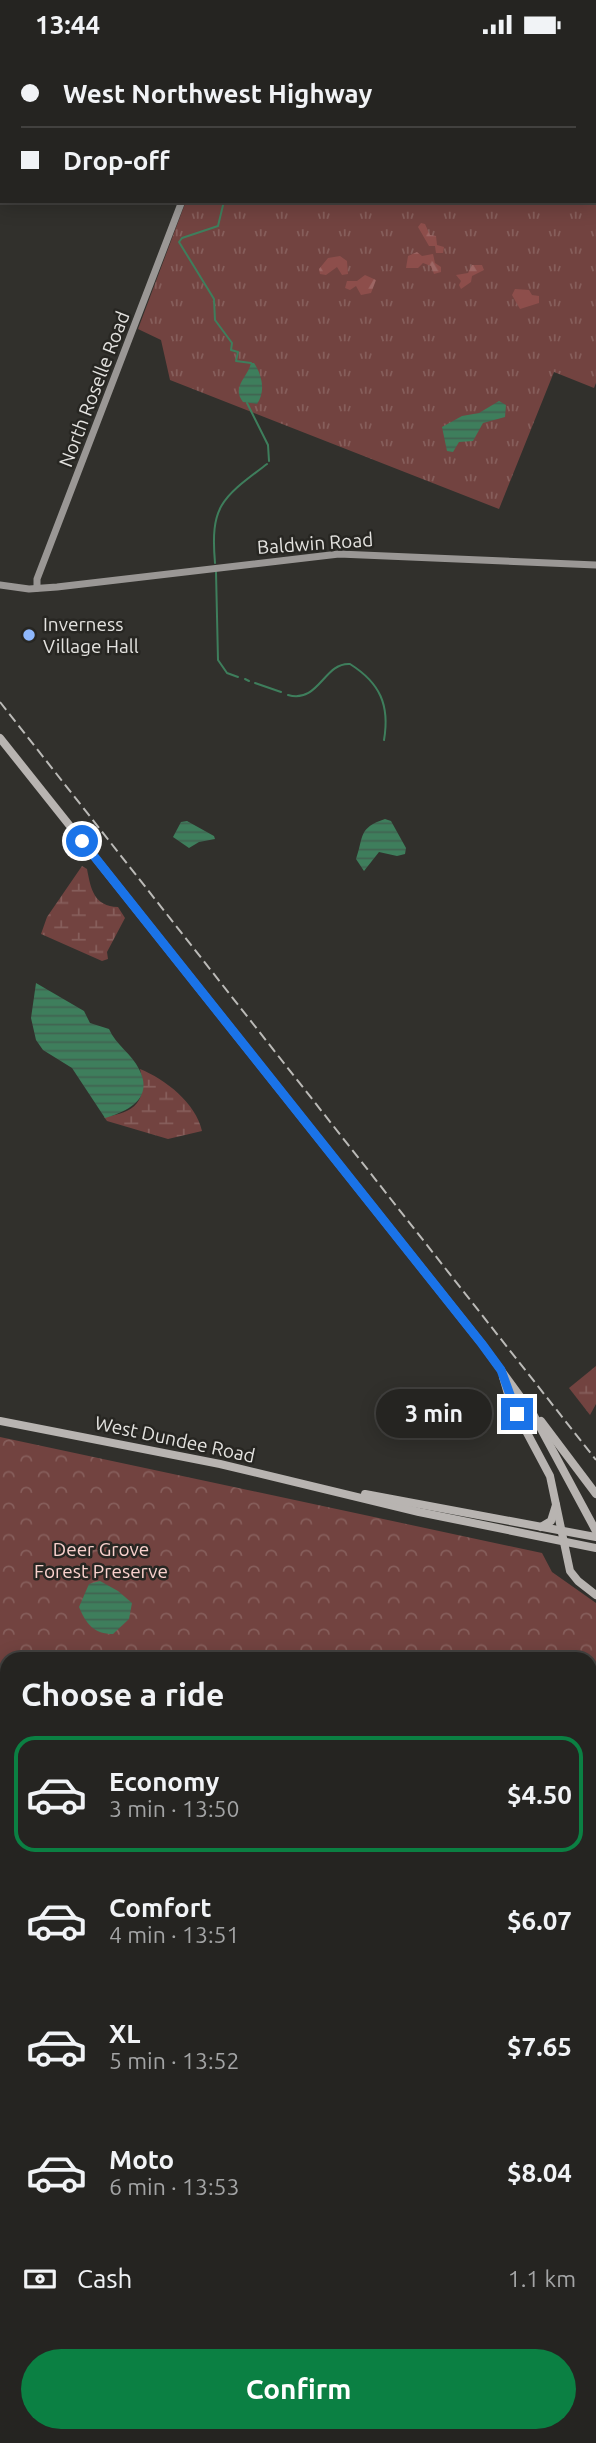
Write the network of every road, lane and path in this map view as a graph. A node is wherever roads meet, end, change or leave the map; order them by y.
1 (181, 203) edge
2 (596, 565) edge
3 (0, 585) edge
4 (37, 588) junction
5 (0, 738) edge
6 (501, 1370) junction
7 (533, 1414) junction
8 (0, 1421) edge
9 (342, 1492) junction
10 (596, 1494) edge
11 (557, 1502) junction
12 (541, 1527) junction
13 (596, 1530) edge
14 (561, 1531) junction
15 (596, 1537) edge
16 (563, 1543) junction
17 (592, 1547) edge
18 (596, 1595) edge

1 - 4 street, North Roselle Road
2 - 4 street, Baldwin Road
3 - 4 street, Baldwin Road
5 - 6 main road
6 - 7 main road
6 - 11 main road
7 - 10 main road
7 - 13 main road
8 - 9 main road, West Dundee Road
9 - 12 main road, West Dundee Road
9 - 16 main road, West Dundee Road
11 - 12 main road
11 - 14 main road
12 - 14 main road, West Dundee Road
14 - 15 main road, West Dundee Road
14 - 16 main road
16 - 17 main road, West Dundee Road
16 - 18 main road

